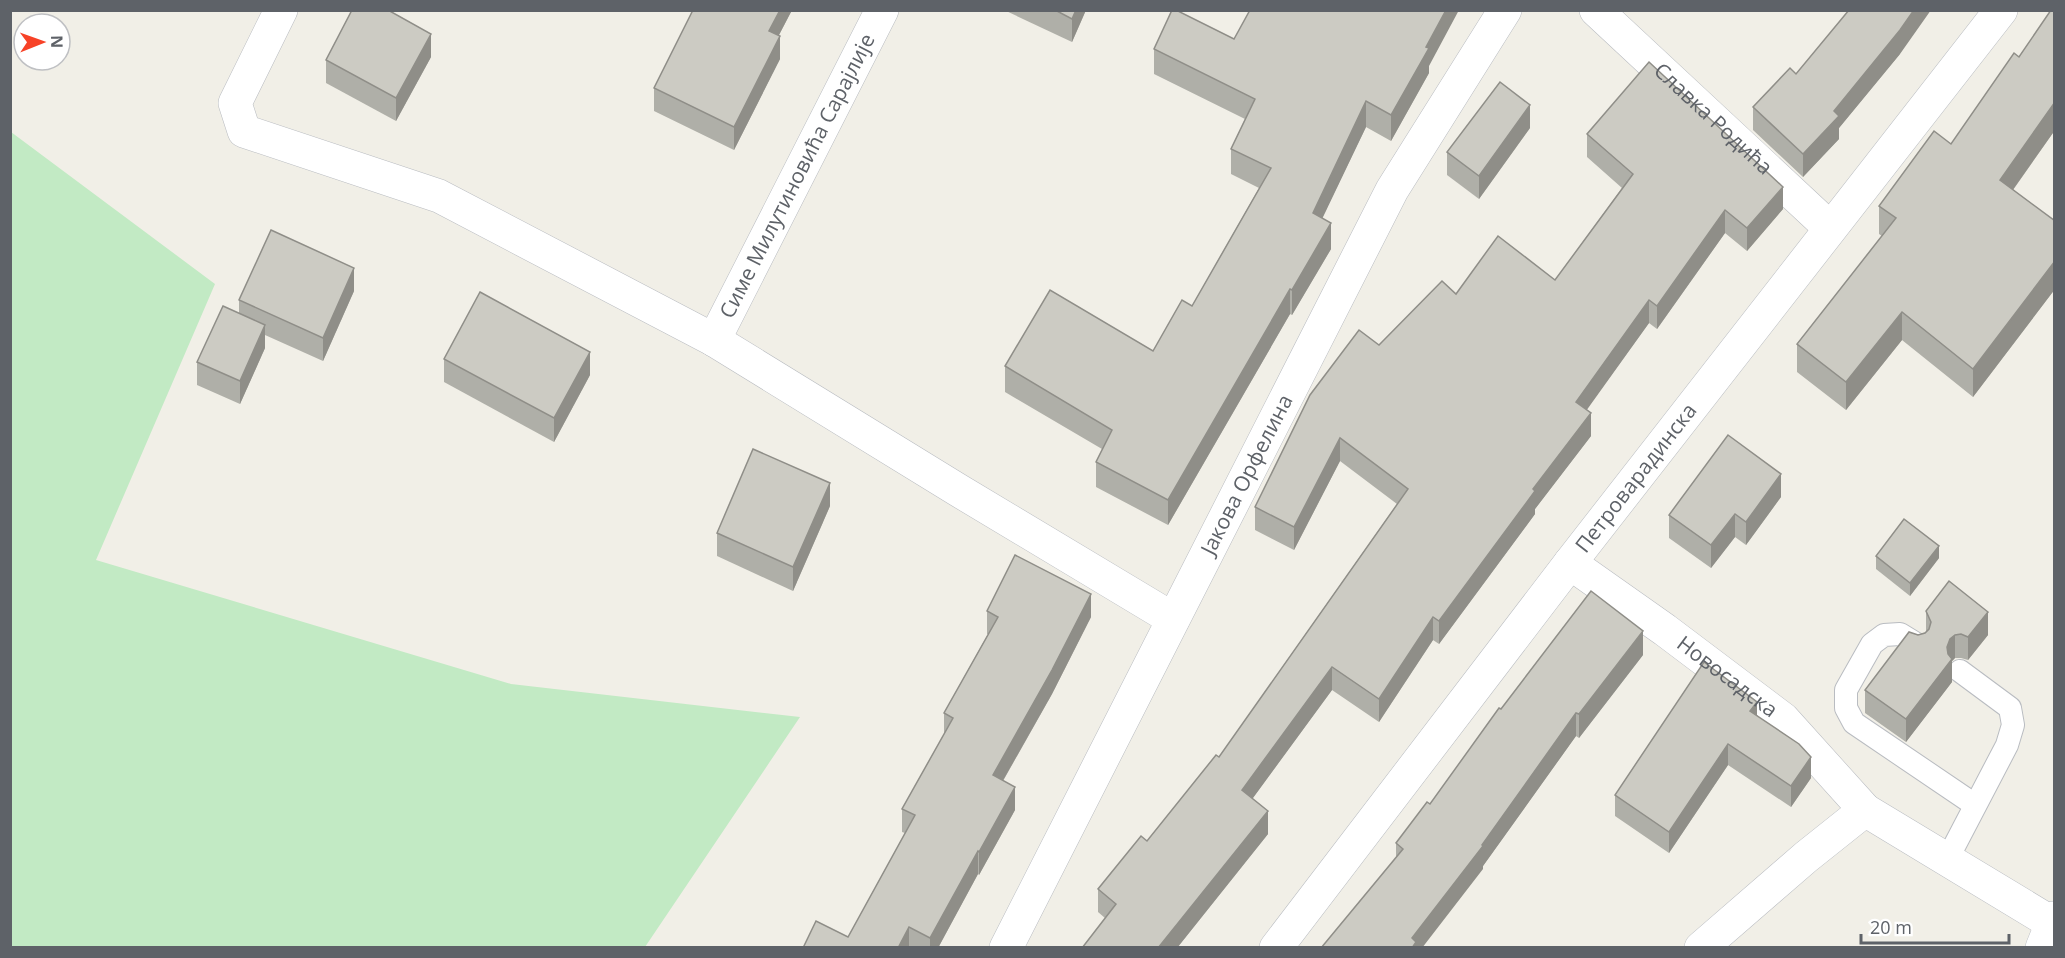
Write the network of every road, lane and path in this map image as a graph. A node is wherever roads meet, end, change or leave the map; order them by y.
1 (281, 10) edge
2 (882, 10) edge
3 (1505, 10) edge
4 (1596, 10) edge
5 (2001, 10) edge
6 (1830, 228) junction
7 (714, 339) junction
8 (1570, 563) junction
9 (1173, 619) junction
10 (1918, 645) edge
11 (1960, 671) dead end
12 (1975, 805) junction
13 (1865, 810) junction
14 (1948, 858) junction
15 (2049, 930) edge
16 (1006, 948) edge
17 (1276, 948) edge
18 (1701, 948) edge

1 - 7 street
2 - 7 street, Симе Милутиновића Сарајлије
3 - 9 street, Јакова Орфелина
4 - 6 street, Славка Родића
5 - 6 street, Петроварадинска
6 - 8 street, Петроварадинска
7 - 9 street
8 - 13 street, Новосадска
8 - 17 street, Петроварадинска
9 - 16 street, Јакова Орфелина
10 - 12 lane
11 - 12 lane
12 - 14 lane
13 - 14 street, Новосадска
13 - 18 street
14 - 15 street, Новосадска

